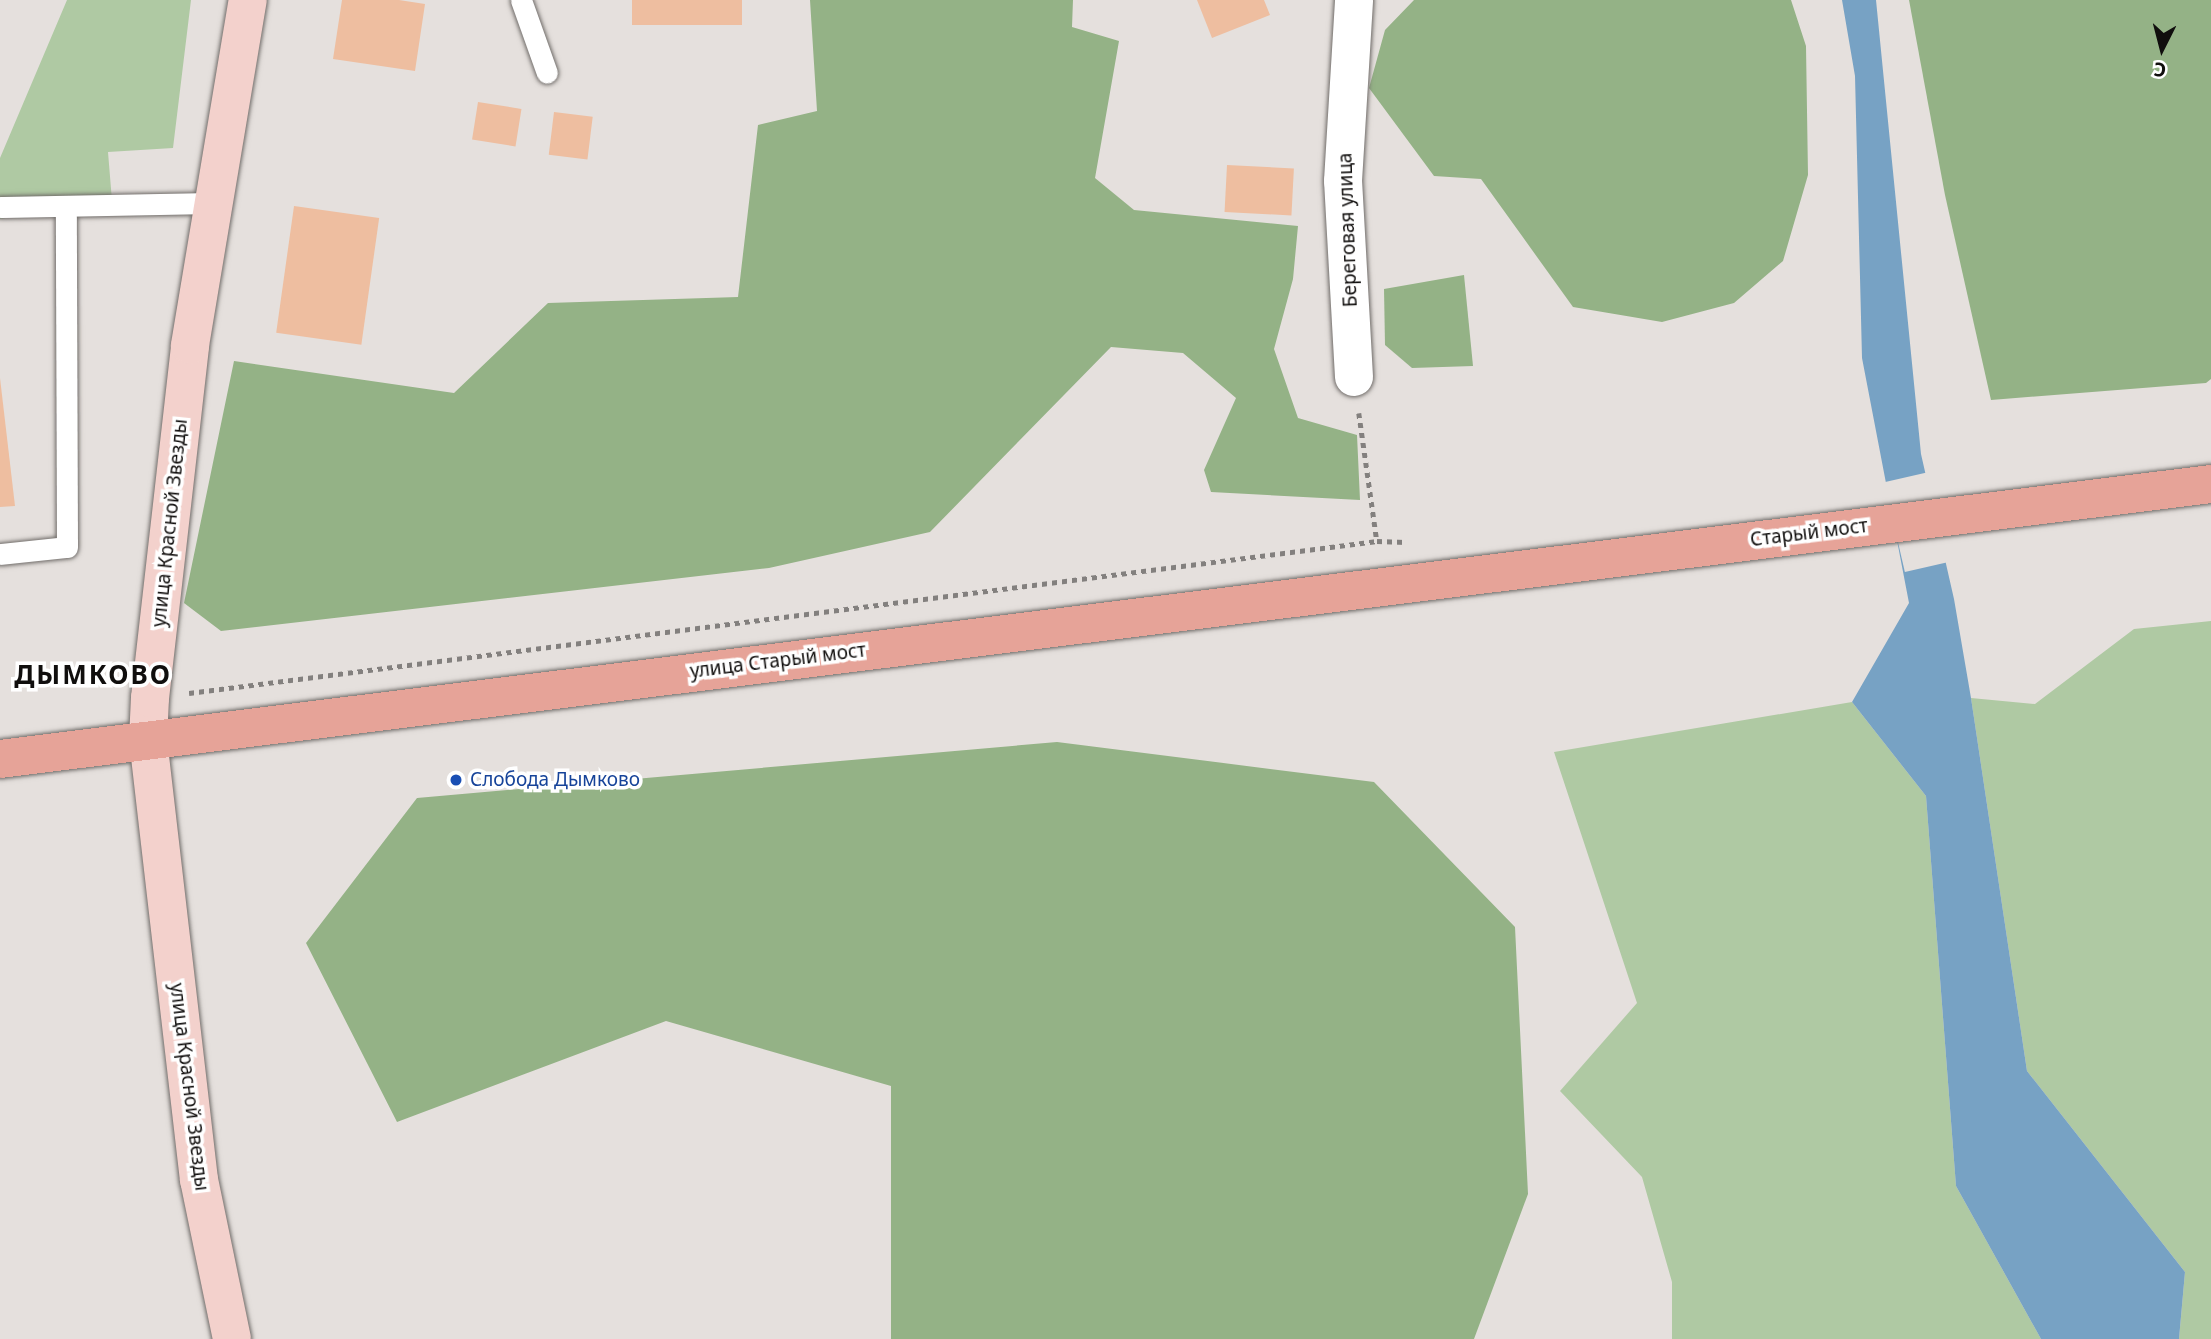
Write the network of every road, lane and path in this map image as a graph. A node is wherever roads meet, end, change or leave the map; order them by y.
1 (248, 0) edge
2 (521, 0) edge
3 (1354, 0) edge
4 (547, 73) dead end
5 (214, 203) junction
6 (66, 206) junction
7 (0, 207) edge
8 (1354, 377) joint
9 (2211, 484) edge
10 (1377, 541) junction
11 (1403, 542) dead end
12 (0, 554) edge
13 (1408, 582) joint
14 (150, 698) junction
15 (148, 740) junction
16 (0, 759) edge
17 (232, 1339) edge

1 - 5 street, улица Красной Звезды
2 - 4 lane
3 - 8 street, Береговая улица
5 - 6 lane
5 - 14 street, улица Красной Звезды
6 - 7 lane
6 - 12 lane
8 - 10 path
9 - 13 main road, Старый мост
10 - 11 path
10 - 14 path
13 - 15 main road, улица Старый мост
14 - 15 street, улица Красной Звезды
15 - 16 main road, улица Старый мост
15 - 17 street, улица Красной Звезды

